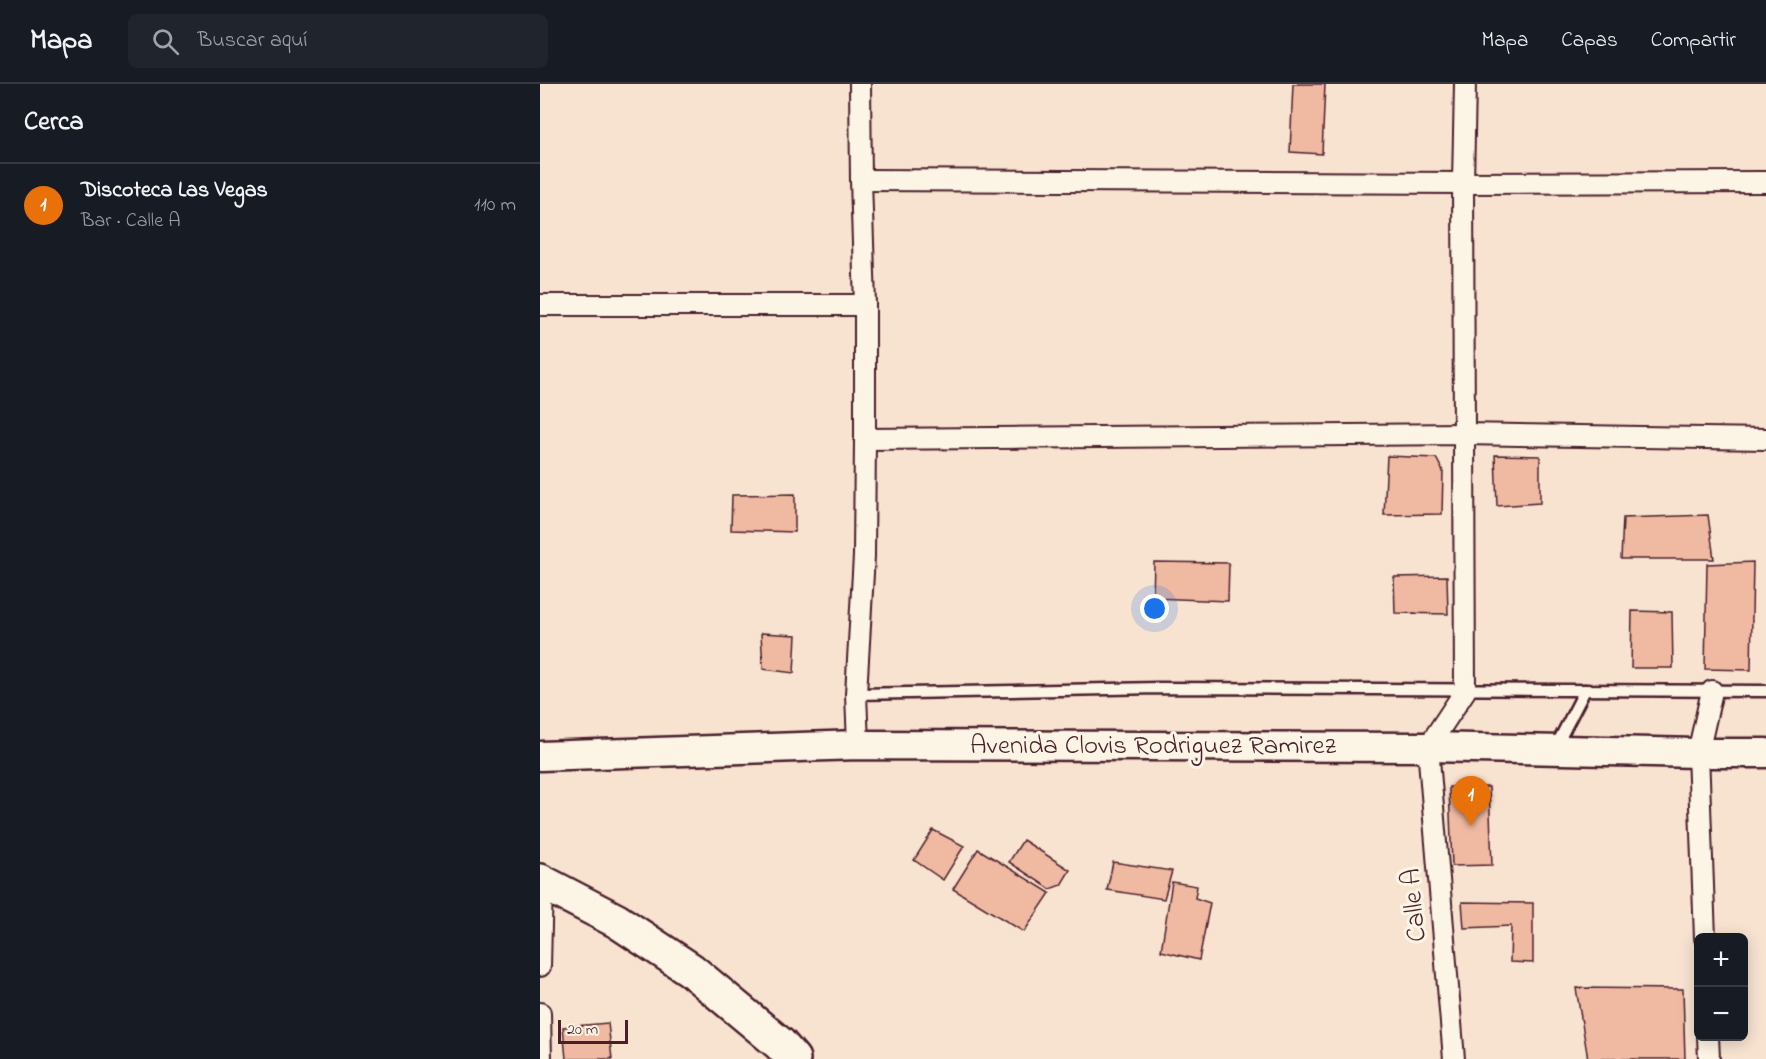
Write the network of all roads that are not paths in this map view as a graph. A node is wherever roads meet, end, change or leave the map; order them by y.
1 (860, 84) edge
2 (1465, 84) edge
3 (861, 180) junction
4 (1766, 182) edge
5 (1463, 183) junction
6 (540, 305) edge
7 (865, 305) junction
8 (1464, 434) junction
9 (865, 439) junction
10 (1766, 439) edge
11 (1585, 690) junction
12 (1466, 691) junction
13 (1712, 691) junction
14 (1766, 691) edge
15 (856, 694) junction
16 (858, 745) junction
17 (1428, 747) junction
18 (1554, 750) junction
19 (1698, 753) junction
20 (1766, 753) edge
21 (540, 756) edge
22 (541, 882) edge
23 (1705, 933) edge
24 (540, 966) edge
25 (540, 1013) edge
26 (1708, 1041) edge
27 (541, 1059) edge
28 (793, 1059) edge
29 (1454, 1059) edge
30 (1709, 1059) edge

1 - 3 street
2 - 5 street
3 - 5 street
3 - 7 street
4 - 5 street
5 - 8 street
6 - 7 street
7 - 9 street
8 - 9 street
8 - 10 street
8 - 12 street
9 - 15 street
11 - 12 lane
11 - 13 lane
11 - 18 lane
12 - 15 lane
12 - 17 street
13 - 14 lane
13 - 19 street
15 - 16 street
16 - 17 main road, Avenida Clovis Rodriguez Ramirez
16 - 21 main road, Avenida Clovis Rodriguez Ramirez
17 - 18 main road, Avenida Clovis Rodriguez Ramirez
17 - 29 street, Calle A
18 - 19 main road, Avenida Clovis Rodriguez Ramirez
19 - 20 main road, Avenida Clovis Rodriguez Ramirez
19 - 23 street
22 - 24 street
22 - 28 highway
25 - 27 street
26 - 30 street

